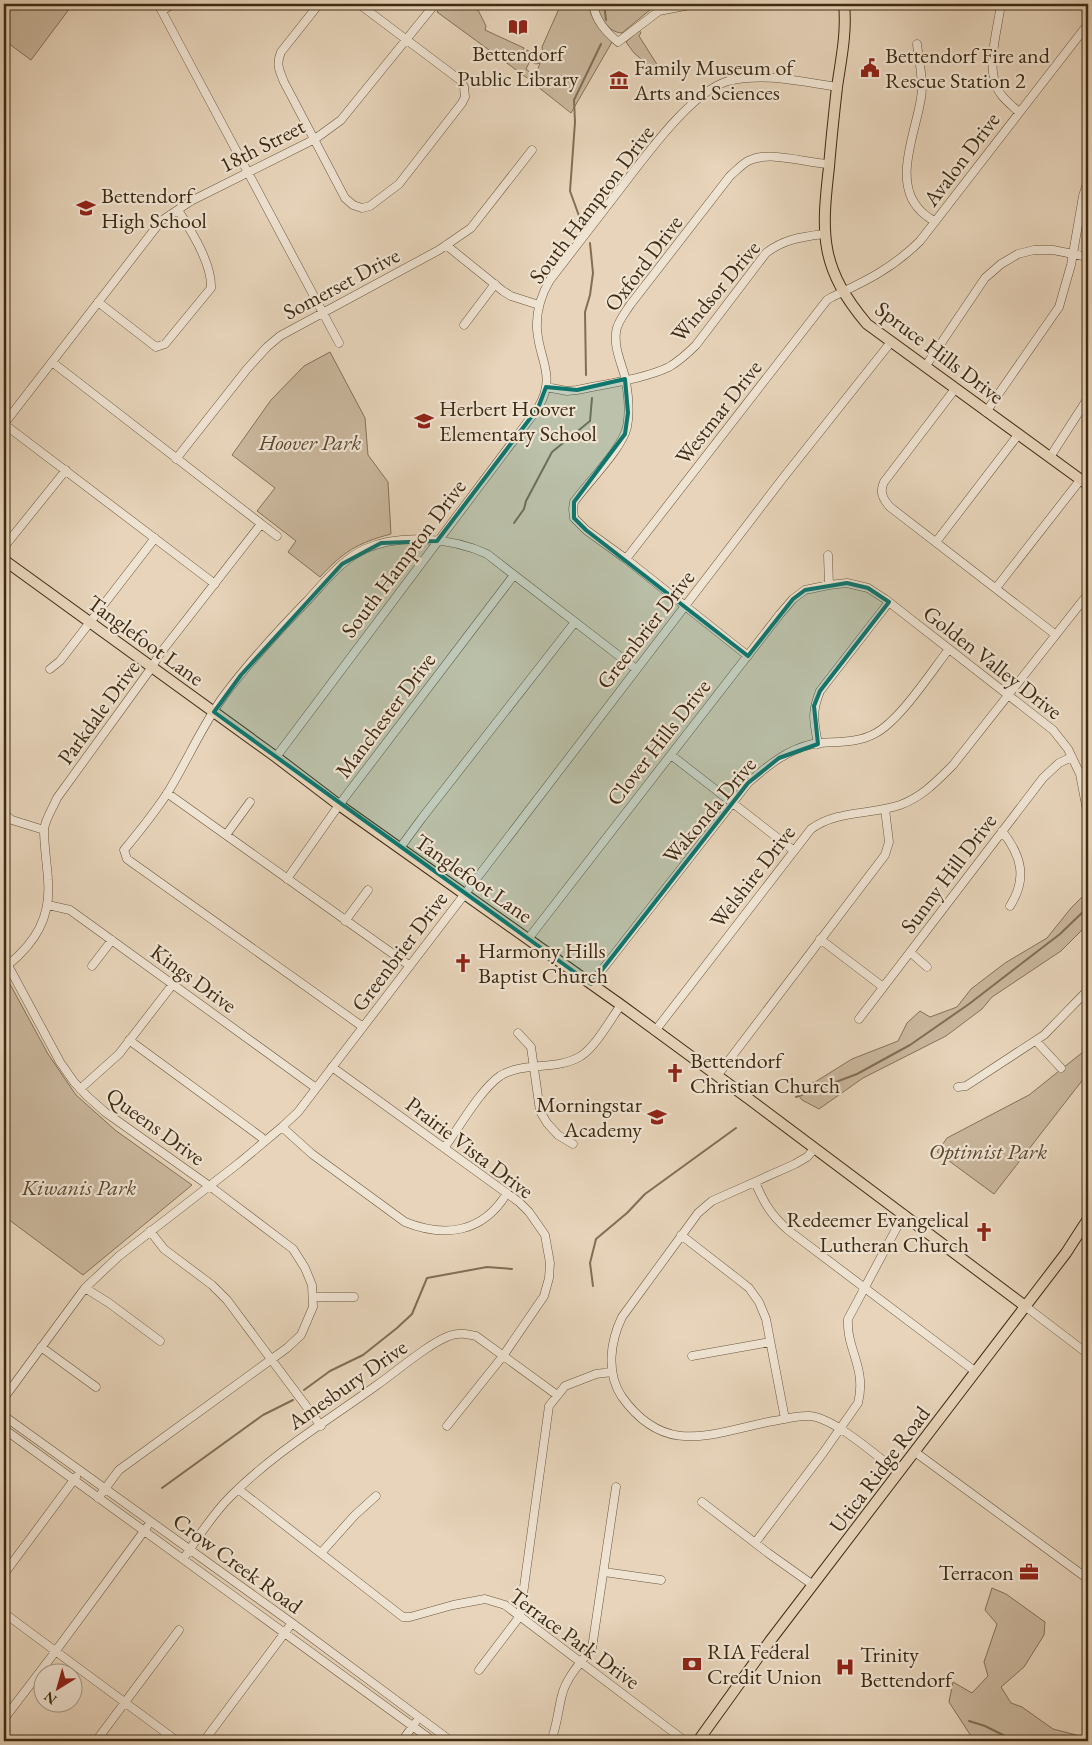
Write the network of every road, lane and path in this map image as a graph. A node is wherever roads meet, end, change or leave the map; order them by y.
1 (173, 4) edge
2 (319, 4) edge
3 (359, 4) edge
4 (434, 4) edge
5 (593, 4) edge
6 (695, 4) edge
7 (844, 4) edge
8 (1001, 4) edge
9 (160, 7) edge
10 (1088, 24) edge
11 (406, 40) junction
12 (917, 44) dead end
13 (838, 87) junction
14 (1019, 112) junction
15 (315, 139) junction
16 (532, 150) dead end
17 (829, 164) junction
18 (248, 172) junction
19 (1088, 180) edge
20 (178, 210) junction
21 (935, 222) junction
22 (824, 234) junction
23 (446, 246) junction
24 (1073, 254) junction
25 (1088, 257) edge
26 (494, 284) junction
27 (842, 292) junction
28 (98, 302) junction
29 (539, 306) junction
30 (323, 313) junction
31 (464, 325) dead end
32 (891, 342) junction
33 (339, 344) dead end
34 (52, 362) junction
35 (925, 367) junction
36 (625, 379) junction
37 (546, 387) junction
38 (955, 389) junction
39 (1088, 398) edge
40 (986, 412) junction
41 (4, 424) edge
42 (1018, 435) junction
43 (1050, 457) junction
44 (176, 458) junction
45 (66, 470) junction
46 (1085, 482) edge
47 (261, 524) junction
48 (277, 536) dead end
49 (155, 538) junction
50 (437, 541) junction
51 (936, 542) junction
52 (4, 547) edge
53 (828, 555) dead end
54 (626, 559) junction
55 (4, 560) edge
56 (514, 575) junction
57 (215, 584) junction
58 (829, 585) junction
59 (996, 588) junction
60 (1088, 594) edge
61 (889, 602) junction
62 (685, 606) junction
63 (90, 622) junction
64 (574, 622) junction
65 (1056, 635) junction
66 (949, 648) junction
67 (748, 656) junction
68 (152, 667) junction
69 (50, 669) dead end
70 (636, 669) junction
71 (1009, 694) junction
72 (214, 712) junction
73 (818, 744) junction
74 (670, 755) junction
75 (276, 757) junction
76 (1072, 757) junction
77 (167, 793) junction
78 (250, 802) dead end
79 (733, 803) junction
80 (339, 805) junction
81 (885, 809) junction
82 (4, 814) edge
83 (1088, 816) edge
84 (44, 830) junction
85 (1002, 831) junction
86 (226, 835) junction
87 (400, 848) junction
88 (793, 850) junction
89 (286, 879) junction
90 (368, 890) dead end
91 (464, 894) junction
92 (48, 904) junction
93 (1010, 906) dead end
94 (345, 921) junction
95 (528, 939) junction
96 (820, 939) junction
97 (112, 940) junction
98 (910, 952) junction
99 (6, 962) edge
100 (92, 966) dead end
101 (410, 966) junction
102 (927, 967) dead end
103 (172, 984) junction
104 (591, 984) junction
105 (883, 987) junction
106 (1088, 990) edge
107 (621, 1005) junction
108 (859, 1019) dead end
109 (363, 1027) junction
110 (655, 1031) junction
111 (518, 1033) dead end
112 (129, 1040) junction
113 (1036, 1040) junction
114 (332, 1067) junction
115 (534, 1067) junction
116 (1061, 1068) dead end
117 (717, 1076) junction
118 (958, 1087) dead end
119 (316, 1088) junction
120 (80, 1089) junction
121 (282, 1127) junction
122 (265, 1141) junction
123 (573, 1144) dead end
124 (444, 1148) junction
125 (815, 1148) junction
126 (755, 1182) junction
127 (209, 1186) junction
128 (507, 1193) junction
129 (904, 1214) junction
130 (1088, 1218) edge
131 (150, 1231) junction
132 (681, 1236) junction
133 (85, 1288) junction
134 (864, 1288) junction
135 (314, 1297) junction
136 (354, 1297) dead end
137 (1025, 1306) junction
138 (160, 1341) dead end
139 (770, 1342) junction
140 (41, 1347) junction
141 (1088, 1354) edge
142 (503, 1356) junction
143 (692, 1356) dead end
144 (272, 1359) junction
145 (612, 1372) junction
146 (976, 1372) junction
147 (96, 1387) dead end
148 (557, 1395) junction
149 (4, 1398) edge
150 (4, 1416) edge
151 (785, 1419) junction
152 (321, 1426) junction
153 (447, 1426) dead end
154 (4, 1429) edge
155 (840, 1430) junction
156 (915, 1452) junction
157 (80, 1471) junction
158 (899, 1473) junction
159 (73, 1480) junction
160 (616, 1487) dead end
161 (105, 1489) junction
162 (238, 1489) junction
163 (376, 1496) dead end
164 (98, 1498) junction
165 (702, 1502) dead end
166 (151, 1522) junction
167 (144, 1531) junction
168 (756, 1543) junction
169 (190, 1549) junction
170 (321, 1553) junction
171 (183, 1559) junction
172 (604, 1572) junction
173 (4, 1574) edge
174 (1088, 1579) edge
175 (661, 1580) dead end
176 (813, 1585) junction
177 (4, 1613) edge
178 (520, 1616) junction
179 (292, 1623) junction
180 (179, 1630) dead end
181 (284, 1633) junction
182 (55, 1652) junction
183 (581, 1662) junction
184 (479, 1670) dead end
185 (124, 1702) junction
186 (419, 1717) junction
187 (4, 1719) edge
188 (412, 1726) junction
189 (96, 1741) edge
190 (177, 1741) edge
191 (204, 1741) edge
192 (402, 1741) edge
193 (433, 1741) edge
194 (451, 1741) edge
195 (551, 1741) edge
196 (685, 1741) edge
197 (698, 1741) edge

1 - 9 street
2 - 15 street
3 - 11 street
4 - 11 street, 18th Street
5 - 6 street
7 - 13 main road, Spruce Hills Drive
8 - 14 street
9 - 18 street
10 - 14 street, Avalon Drive
11 - 15 street, 18th Street
11 - 15 street
12 - 21 street
13 - 17 main road, Spruce Hills Drive
13 - 29 street, South Hampton Drive
14 - 21 street, Avalon Drive
15 - 18 street, 18th Street
16 - 23 street, Somerset Drive
17 - 22 main road, Spruce Hills Drive
17 - 36 street, Oxford Drive
18 - 20 street, 18th Street
18 - 30 street
19 - 24 street
20 - 28 street, 18th Street
20 - 28 street
21 - 27 street, Avalon Drive
22 - 27 main road, Spruce Hills Drive
22 - 36 street, Windsor Drive
23 - 26 street
23 - 30 street, Somerset Drive
24 - 25 street
24 - 35 street
24 - 40 street
26 - 29 street
26 - 31 street
27 - 32 main road, Spruce Hills Drive
27 - 54 street, Westmar Drive
28 - 34 street, 18th Street
29 - 37 street, South Hampton Drive
30 - 33 street
30 - 44 street, Somerset Drive
32 - 35 main road, Spruce Hills Drive
32 - 62 street, Greenbrier Drive
34 - 41 street, 18th Street
34 - 44 street
35 - 38 main road, Spruce Hills Drive
36 - 37 street, Windsor Drive
36 - 54 street, Oxford Drive
37 - 50 street, South Hampton Drive
38 - 40 main road, Spruce Hills Drive
38 - 51 street
39 - 43 street
40 - 42 main road, Spruce Hills Drive
41 - 45 street
42 - 43 main road, Spruce Hills Drive
42 - 51 street
43 - 46 main road, Spruce Hills Drive
44 - 47 street
45 - 49 street
45 - 52 street
46 - 59 street
47 - 48 street
47 - 57 street, Parkdale Drive
49 - 57 street
49 - 63 street
50 - 56 street
50 - 72 street
50 - 75 street, South Hampton Drive
51 - 59 street
53 - 58 street
54 - 62 street
55 - 63 main road, Tanglefoot Lane
56 - 64 street
56 - 80 street, Manchester Drive
57 - 68 street, Parkdale Drive
58 - 61 street, Golden Valley Drive
58 - 67 street, Clover Hills Drive
59 - 65 street
60 - 65 street, Welshire Drive
61 - 66 street, Golden Valley Drive
61 - 73 street
62 - 67 street
62 - 70 street, Greenbrier Drive
63 - 68 main road, Tanglefoot Lane
63 - 69 street
64 - 70 street
64 - 87 street
65 - 71 street, Welshire Drive
66 - 71 street, Golden Valley Drive
66 - 73 street, Wakonda Drive
67 - 74 street, Clover Hills Drive
68 - 72 main road, Tanglefoot Lane
68 - 84 street, Parkdale Drive
70 - 91 street, Greenbrier Drive
71 - 76 street, Golden Valley Drive
71 - 81 street, Welshire Drive
72 - 75 main road, Tanglefoot Lane
72 - 77 street
73 - 79 street, Wakonda Drive
74 - 79 street
74 - 95 street, Clover Hills Drive
75 - 80 main road, Tanglefoot Lane
76 - 83 street, Golden Valley Drive
76 - 85 street, Sunny Hill Drive
77 - 86 street
77 - 109 street
78 - 86 street
79 - 88 street
79 - 104 street, Wakonda Drive
80 - 87 main road, Tanglefoot Lane
80 - 89 street, Manchester Drive
81 - 88 street, Welshire Drive
81 - 96 street
82 - 84 street
84 - 92 street
85 - 93 street
85 - 98 street, Sunny Hill Drive
86 - 89 street
87 - 91 main road, Tanglefoot Lane
88 - 110 street, Welshire Drive
89 - 94 street
90 - 94 street
91 - 95 main road, Tanglefoot Lane
91 - 101 street, Greenbrier Drive
92 - 97 street, Kings Drive
92 - 99 street
94 - 101 street
95 - 104 main road, Tanglefoot Lane
96 - 105 street
96 - 117 street
97 - 100 street
97 - 103 street, Kings Drive
98 - 102 street
98 - 105 street, Sunny Hill Drive
99 - 120 street, Queens Drive
101 - 109 street, Greenbrier Drive
103 - 112 street
103 - 119 street, Kings Drive
104 - 107 main road, Tanglefoot Lane
105 - 108 street, Sunny Hill Drive
106 - 113 street
107 - 110 main road, Tanglefoot Lane
107 - 115 street
109 - 114 street, Greenbrier Drive
110 - 117 main road, Tanglefoot Lane
111 - 115 street
112 - 120 street
112 - 122 street
113 - 116 street
113 - 118 street
114 - 119 street, Greenbrier Drive
114 - 124 street, Prairie Vista Drive
115 - 123 street
115 - 124 street
117 - 125 main road, Tanglefoot Lane
119 - 121 street, Greenbrier Drive
120 - 127 street, Queens Drive
121 - 122 street, Greenbrier Drive
121 - 128 street
122 - 127 street, Greenbrier Drive
124 - 128 street, Prairie Vista Drive
125 - 126 street
125 - 129 main road, Tanglefoot Lane
126 - 132 street
126 - 134 street
127 - 131 street, Greenbrier Drive
127 - 135 street, Queens Drive
128 - 142 street, Prairie Vista Drive
129 - 134 street
129 - 137 main road, Tanglefoot Lane
130 - 137 main road, Utica Ridge Road
131 - 133 street, Greenbrier Drive
131 - 144 street
132 - 139 street
132 - 145 street
133 - 138 street
133 - 140 street, Greenbrier Drive
134 - 146 street
134 - 155 street
135 - 136 street
135 - 144 street
137 - 141 street, Tanglefoot Lane
137 - 146 main road, Utica Ridge Road
139 - 143 street
139 - 151 street
140 - 147 street
140 - 149 street, Greenbrier Drive
142 - 148 street, Amesbury Drive
142 - 152 street, Amesbury Drive
142 - 153 street, Prairie Vista Drive
144 - 152 street
144 - 161 street
145 - 148 street
145 - 151 street
146 - 156 main road, Utica Ridge Road
148 - 178 street
150 - 157 street, Crow Creek Road
151 - 155 street
152 - 162 street, Amesbury Drive
154 - 159 street, Crow Creek Road
155 - 158 street
155 - 168 street
156 - 158 main road, Utica Ridge Road
156 - 174 street
157 - 159 street
157 - 161 street, Crow Creek Road
158 - 176 main road, Utica Ridge Road
159 - 164 street, Crow Creek Road
159 - 173 street
160 - 172 street
161 - 164 street
161 - 166 street, Crow Creek Road
162 - 169 street, Amesbury Drive
162 - 170 street, Terrace Park Drive
163 - 170 street
164 - 167 street, Crow Creek Road
165 - 168 street
166 - 167 street
166 - 169 street, Crow Creek Road
167 - 171 street, Crow Creek Road
167 - 182 street
168 - 176 street
169 - 171 street, Amesbury Drive
169 - 179 street, Crow Creek Road
170 - 178 street, Terrace Park Drive
171 - 181 street, Crow Creek Road
172 - 175 street
172 - 183 street
176 - 197 main road, Utica Ridge Road
177 - 182 street
178 - 183 street, Terrace Park Drive
178 - 184 street
179 - 181 street
179 - 186 street, Crow Creek Road
180 - 185 street
181 - 188 street, Crow Creek Road
181 - 191 street
182 - 185 street
182 - 187 street
183 - 195 street
183 - 196 street, Terrace Park Drive
185 - 189 street
185 - 190 street
186 - 188 street
186 - 194 street, Crow Creek Road
188 - 192 street
188 - 193 street, Crow Creek Road

